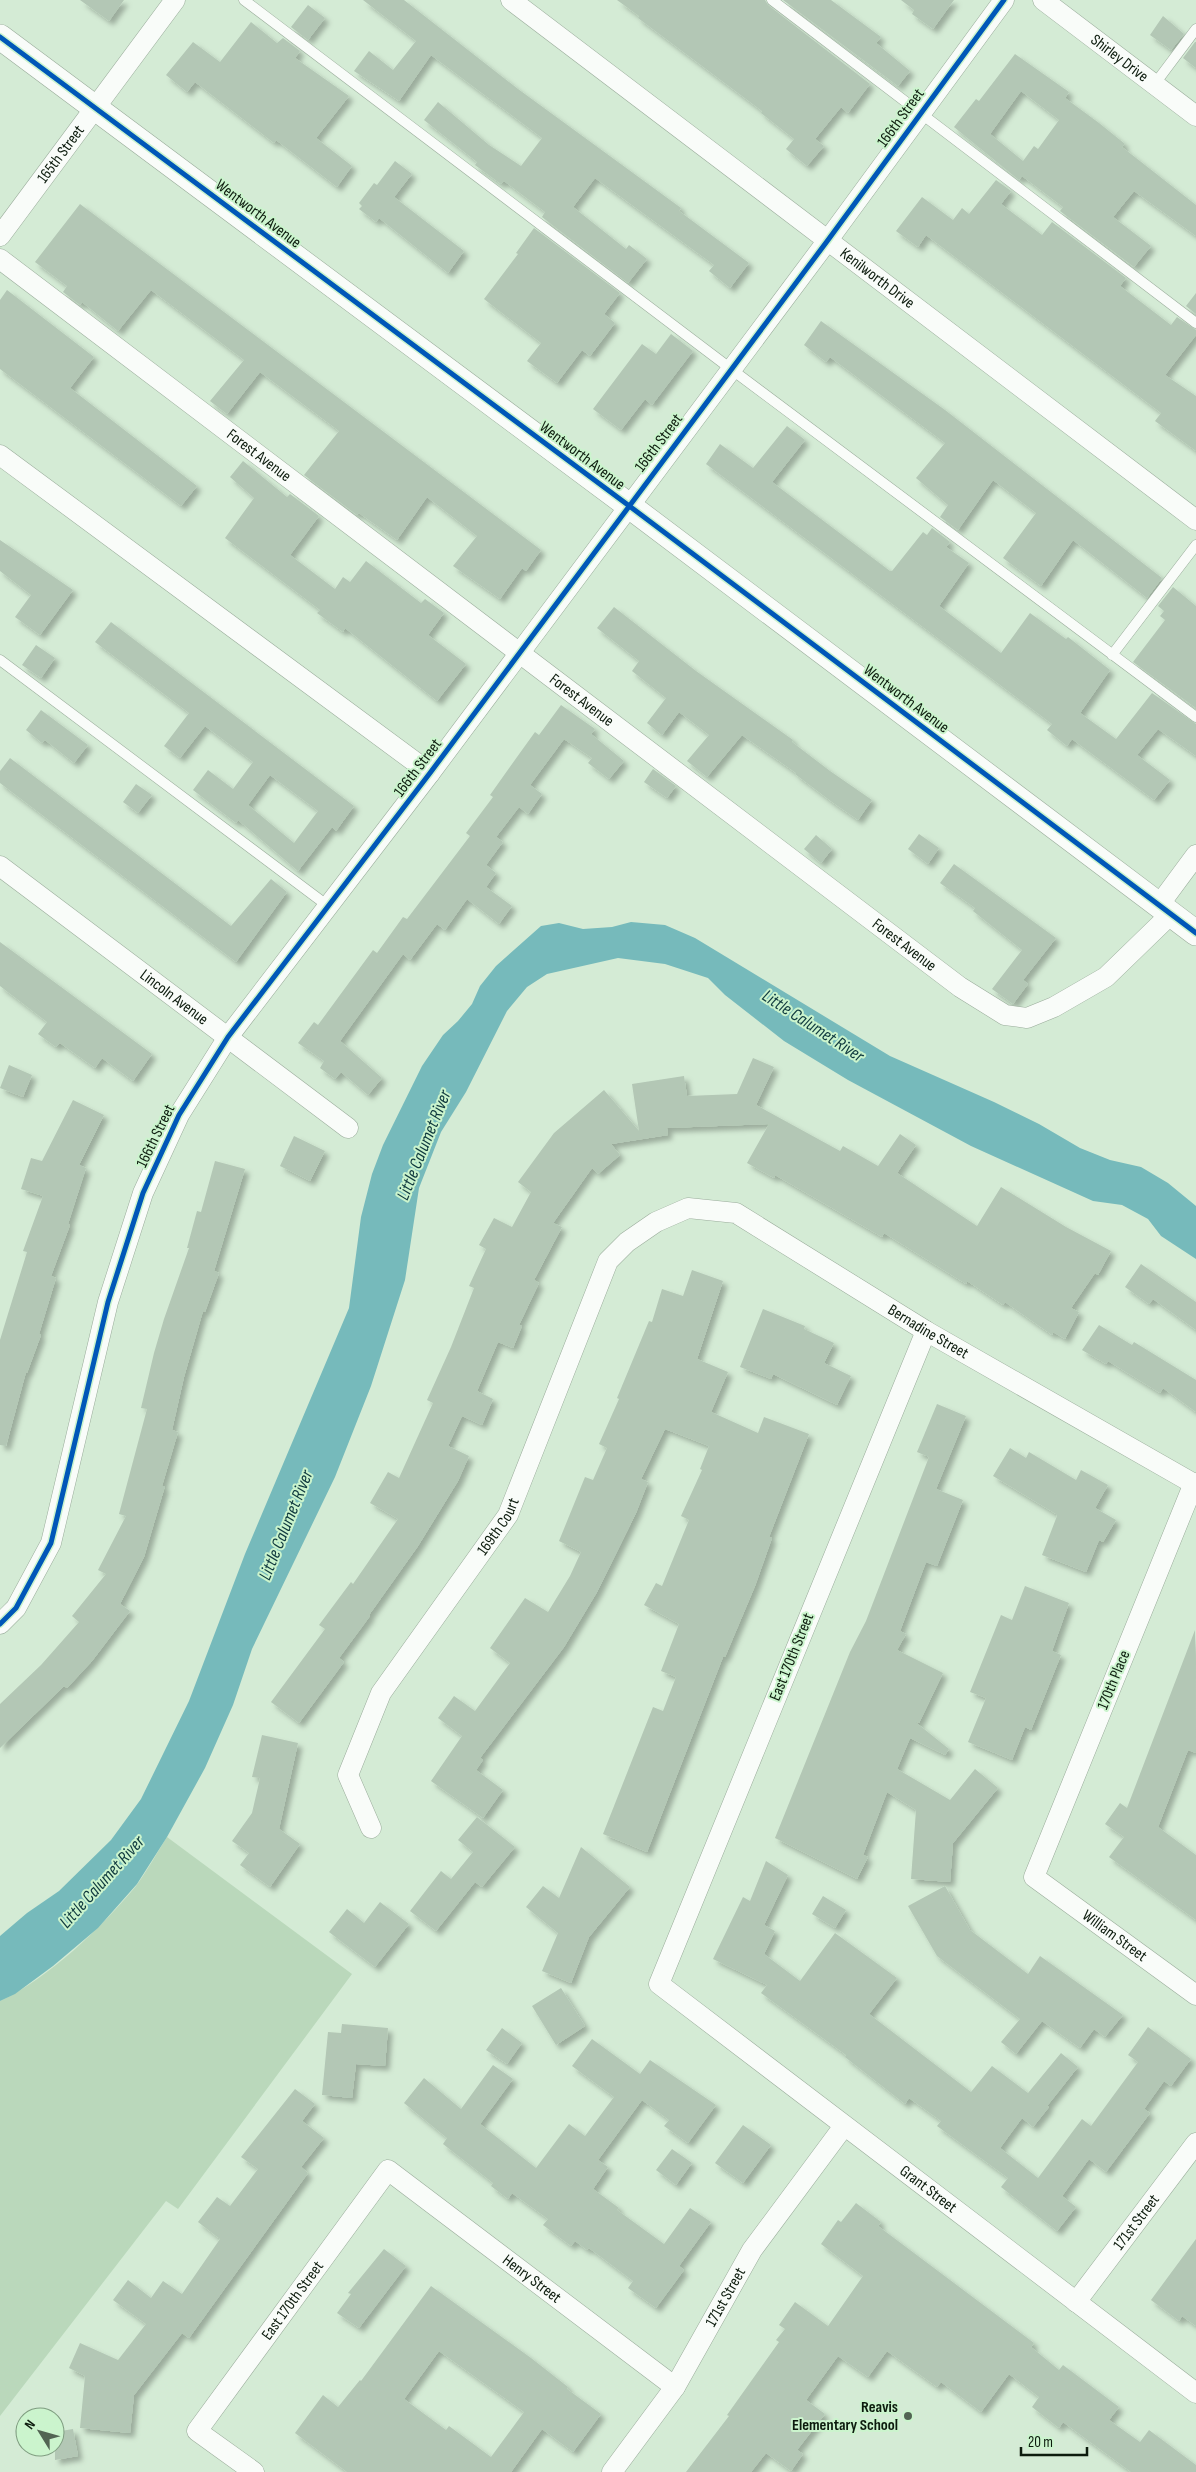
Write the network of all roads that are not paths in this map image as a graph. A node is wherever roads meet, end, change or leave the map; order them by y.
1 (175, 0) edge
2 (244, 0) edge
3 (511, 0) edge
4 (772, 0) edge
5 (1004, 0) edge
6 (1043, 0) edge
7 (1196, 30) edge
8 (0, 37) edge
9 (1154, 85) junction
10 (95, 108) junction
11 (920, 113) junction
12 (1196, 116) edge
13 (0, 236) edge
14 (828, 240) junction
15 (0, 259) edge
16 (1196, 323) edge
17 (731, 369) junction
18 (0, 455) edge
19 (628, 505) junction
20 (1196, 520) edge
21 (1196, 545) edge
22 (520, 651) junction
23 (1112, 655) junction
24 (0, 660) edge
25 (1196, 717) edge
26 (430, 773) junction
27 (1196, 855) edge
28 (0, 866) edge
29 (328, 906) junction
30 (1165, 910) junction
31 (1196, 933) edge
32 (228, 1037) junction
33 (348, 1128) dead end
34 (656, 1222) joint
35 (926, 1331) junction
36 (1195, 1484) edge
37 (0, 1624) edge
38 (371, 1828) dead end
39 (1034, 1877) joint
40 (659, 1984) joint
41 (1196, 1995) edge
42 (844, 2126) junction
43 (1196, 2143) edge
44 (388, 2170) joint
45 (1076, 2302) junction
46 (675, 2387) junction
47 (1196, 2393) edge
48 (254, 2472) edge
49 (612, 2472) edge

1 - 10 street, 165th Street
2 - 17 lane
3 - 14 street, Kenilworth Drive
4 - 11 lane
5 - 11 street, 166th Street
6 - 9 street, Shirley Drive
7 - 9 lane
8 - 10 street, Wentworth Avenue
9 - 12 street, Shirley Drive
10 - 13 street, 165th Street
10 - 19 street, Wentworth Avenue
11 - 14 street, 166th Street
11 - 16 lane
14 - 17 street, 166th Street
14 - 20 street, Kenilworth Drive
15 - 22 street, Forest Avenue
17 - 19 street, 166th Street
17 - 23 lane
18 - 26 street
19 - 22 street, 166th Street
19 - 30 street, Wentworth Avenue
21 - 23 lane
22 - 26 street, 166th Street
22 - 30 street, Forest Avenue
23 - 25 lane
24 - 29 lane
26 - 29 street, 166th Street
27 - 30 street, Forest Avenue
28 - 32 street, Lincoln Avenue
29 - 32 street, 166th Street
30 - 31 street, Wentworth Avenue
32 - 33 street, Lincoln Avenue
32 - 37 street, 166th Street
34 - 35 street, Bernadine Street
34 - 38 street, 169th Court
35 - 36 street, Bernadine Street
35 - 40 street, East 170th Street
36 - 39 street, 170th Place
39 - 41 street, William Street
40 - 42 street, Grant Street
42 - 45 street, Grant Street
42 - 46 street, 171st Street
43 - 45 street, 171st Street
44 - 46 street, Henry Street
44 - 48 street, East 170th Street
45 - 47 street, Grant Street
46 - 49 street, 171st Street

